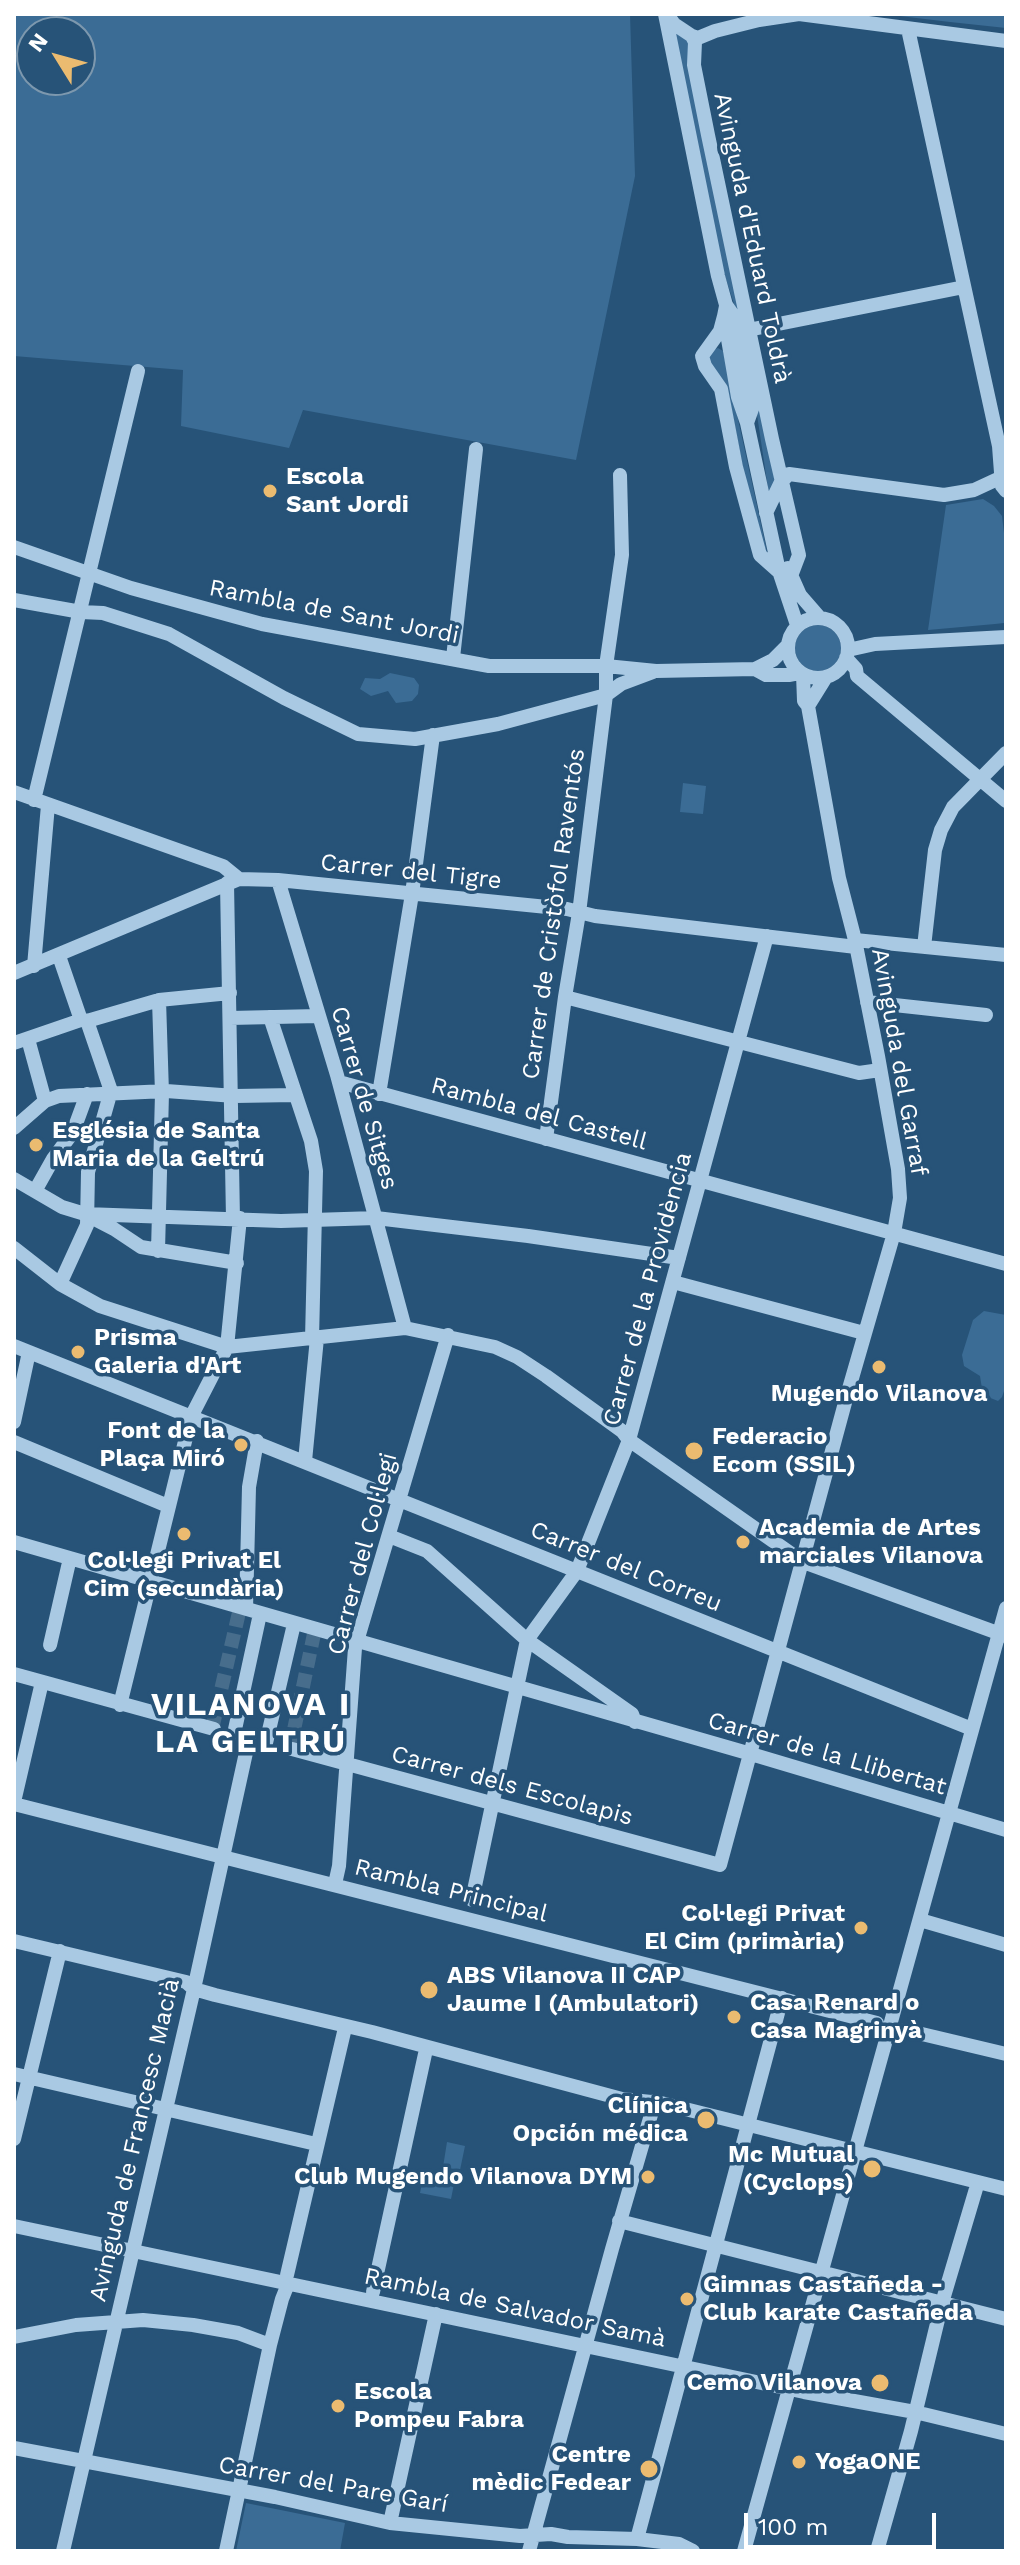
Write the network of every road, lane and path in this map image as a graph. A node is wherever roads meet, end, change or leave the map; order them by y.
1 (666, 14) edge
2 (908, 29) junction
3 (692, 36) junction
4 (1006, 41) edge
5 (964, 287) junction
6 (725, 311) junction
7 (748, 330) junction
8 (713, 342) junction
9 (730, 344) junction
10 (745, 361) junction
11 (138, 371) dead end
12 (747, 423) junction
13 (476, 449) dead end
14 (1002, 449) edge
15 (620, 475) dead end
16 (1005, 481) edge
17 (781, 482) junction
18 (765, 514) junction
19 (14, 547) edge
20 (90, 574) junction
21 (785, 574) junction
22 (14, 600) edge
23 (81, 612) junction
24 (820, 618) junction
25 (797, 625) junction
26 (841, 628) junction
27 (1006, 637) edge
28 (875, 644) junction
29 (788, 645) junction
30 (847, 654) junction
31 (453, 658) junction
32 (606, 666) junction
33 (755, 669) junction
34 (656, 671) junction
35 (801, 673) junction
36 (830, 675) junction
37 (857, 676) junction
38 (606, 695) junction
39 (808, 706) junction
40 (433, 735) junction
41 (1006, 753) edge
42 (981, 780) junction
43 (14, 792) edge
44 (1006, 801) edge
45 (41, 802) junction
46 (278, 880) junction
47 (233, 881) junction
48 (412, 894) junction
49 (579, 913) junction
50 (767, 936) junction
51 (856, 944) junction
52 (924, 947) junction
53 (1006, 955) edge
54 (59, 956) junction
55 (34, 966) junction
56 (14, 973) edge
57 (230, 993) junction
58 (565, 997) junction
59 (159, 1000) junction
60 (867, 1002) junction
61 (986, 1015) dead end
62 (318, 1016) junction
63 (270, 1017) junction
64 (230, 1018) junction
65 (84, 1021) junction
66 (21, 1041) edge
67 (738, 1041) junction
68 (880, 1070) junction
69 (339, 1082) junction
70 (110, 1093) junction
71 (162, 1093) junction
72 (87, 1094) junction
73 (230, 1094) junction
74 (379, 1094) junction
75 (295, 1095) junction
76 (45, 1101) junction
77 (14, 1128) edge
78 (546, 1139) junction
79 (14, 1179) edge
80 (700, 1181) junction
81 (35, 1191) junction
82 (85, 1214) junction
83 (160, 1216) junction
84 (376, 1218) junction
85 (236, 1219) junction
86 (314, 1221) junction
87 (894, 1233) junction
88 (14, 1248) edge
89 (158, 1251) junction
90 (679, 1258) junction
91 (237, 1263) junction
92 (1006, 1264) edge
93 (673, 1282) junction
94 (60, 1284) junction
95 (405, 1328) junction
96 (864, 1333) junction
97 (448, 1335) junction
98 (315, 1339) junction
99 (14, 1346) edge
100 (227, 1347) junction
101 (29, 1352) junction
102 (194, 1418) junction
103 (14, 1422) edge
104 (629, 1440) junction
105 (14, 1442) edge
106 (261, 1443) junction
107 (305, 1461) junction
108 (401, 1500) junction
109 (168, 1506) junction
110 (389, 1536) junction
111 (14, 1542) edge
112 (70, 1558) junction
113 (803, 1562) junction
114 (577, 1571) junction
115 (151, 1582) junction
116 (1006, 1608) edge
117 (248, 1610) junction
118 (294, 1624) junction
119 (1002, 1635) edge
120 (528, 1638) junction
121 (357, 1642) junction
122 (50, 1645) dead end
123 (779, 1652) junction
124 (14, 1674) edge
125 (42, 1682) junction
126 (515, 1687) junction
127 (120, 1705) junction
128 (635, 1722) junction
129 (212, 1729) dead end
130 (972, 1729) junction
131 (234, 1734) dead end
132 (249, 1739) dead end
133 (266, 1743) dead end
134 (292, 1749) dead end
135 (751, 1754) junction
136 (347, 1765) junction
137 (14, 1803) edge
138 (493, 1804) junction
139 (949, 1813) junction
140 (1006, 1830) edge
141 (223, 1857) junction
142 (720, 1865) joint
143 (335, 1884) junction
144 (472, 1900) dead end
145 (920, 1920) junction
146 (14, 1941) edge
147 (1006, 1945) edge
148 (60, 1951) junction
149 (194, 1989) junction
150 (782, 1998) junction
151 (891, 2026) junction
152 (344, 2032) dead end
153 (425, 2054) dead end
154 (1006, 2054) edge
155 (21, 2076) edge
156 (655, 2101) junction
157 (166, 2110) junction
158 (748, 2126) junction
159 (14, 2139) edge
160 (316, 2144) junction
161 (855, 2150) junction
162 (978, 2182) junction
163 (1006, 2189) edge
164 (619, 2221) junction
165 (14, 2226) edge
166 (715, 2247) junction
167 (133, 2251) junction
168 (821, 2274) junction
169 (288, 2280) junction
170 (373, 2292) dead end
171 (942, 2303) junction
172 (436, 2314) junction
173 (1006, 2319) edge
174 (116, 2323) junction
175 (14, 2337) edge
176 (270, 2345) junction
177 (586, 2345) junction
178 (684, 2366) junction
179 (789, 2388) junction
180 (915, 2412) junction
181 (1006, 2434) edge
182 (14, 2448) edge
183 (84, 2461) junction
184 (239, 2490) junction
185 (390, 2523) junction
186 (637, 2539) junction
187 (531, 2544) edge
188 (63, 2551) edge
189 (226, 2551) edge
190 (693, 2551) edge
191 (744, 2551) edge
192 (877, 2551) edge

1 - 3 street, Avinguda d'Eduard Toldrà
1 - 6 street, Avinguda d'Eduard Toldrà
2 - 3 street
2 - 4 street
2 - 5 street
3 - 7 street, Avinguda d'Eduard Toldrà
5 - 7 street
5 - 14 street
6 - 8 street, Avinguda d'Eduard Toldrà
6 - 9 street, Avinguda d'Eduard Toldrà
6 - 10 street, Avinguda d'Eduard Toldrà
7 - 17 street, Avinguda d'Eduard Toldrà
8 - 9 street
8 - 21 street, Avinguda d'Eduard Toldrà
9 - 10 street
9 - 12 street, Avinguda d'Eduard Toldrà
10 - 12 street, Avinguda d'Eduard Toldrà
11 - 20 street
12 - 18 street, Avinguda d'Eduard Toldrà
13 - 31 street
14 - 16 street
15 - 32 street
16 - 17 street
17 - 18 street
17 - 21 street, Avinguda d'Eduard Toldrà
18 - 21 street, Avinguda d'Eduard Toldrà
19 - 20 street, Rambla de Sant Jordi
20 - 23 street
20 - 31 street, Rambla de Sant Jordi
21 - 24 street, Avinguda d'Eduard Toldrà
21 - 25 street, Avinguda d'Eduard Toldrà
22 - 23 street, Rambla de Sant Jordi
23 - 40 street, Rambla de Sant Jordi
23 - 45 street
24 - 25 street
24 - 26 street
25 - 29 street
26 - 28 street
26 - 30 street
27 - 28 street
28 - 30 street
29 - 33 street
29 - 35 street
30 - 36 street
30 - 37 street
31 - 32 street, Rambla de Sant Jordi
32 - 34 street, Rambla de Sant Jordi
32 - 38 street
33 - 34 street, Rambla de Sant Jordi
33 - 35 street, Rambla de Sant Jordi
34 - 38 street, Rambla de Sant Jordi
35 - 36 street
35 - 39 street, Avinguda del Garraf
36 - 37 street
36 - 39 street
37 - 42 street
38 - 40 street, Rambla de Sant Jordi
38 - 49 street, Carrer de Cristòfol Raventós
39 - 51 street, Avinguda del Garraf
40 - 48 street
41 - 42 street
42 - 44 street
42 - 52 street
43 - 45 street
45 - 47 street
45 - 55 street
46 - 47 street, Carrer del Tigre
46 - 48 street, Carrer del Tigre
46 - 62 street, Carrer de Sitges
47 - 54 street
47 - 57 street
48 - 49 street, Carrer del Tigre
48 - 74 street
49 - 50 street, Carrer del Tigre
49 - 58 street, Carrer de Cristòfol Raventós
50 - 51 street, Carrer del Tigre
50 - 67 street, Carrer de la Providència
51 - 52 street, Carrer del Tigre
51 - 60 street, Avinguda del Garraf
52 - 53 street, Carrer del Tigre
54 - 55 street
54 - 65 street
55 - 56 street
57 - 59 street
57 - 64 street
58 - 67 street
58 - 78 street, Carrer de Cristòfol Raventós
59 - 65 street
59 - 71 street
60 - 61 street
60 - 68 street, Avinguda del Garraf
62 - 63 street
62 - 69 street, Carrer de Sitges
63 - 64 street
63 - 75 street
64 - 73 street
65 - 66 street
65 - 70 street
66 - 76 street
67 - 68 street
67 - 80 street, Carrer de la Providència
68 - 87 street, Avinguda del Garraf
69 - 74 street, Rambla del Castell
69 - 84 street, Carrer de Sitges
70 - 71 street
70 - 72 street
70 - 82 street
71 - 73 street
71 - 83 street
72 - 76 street
72 - 81 street
73 - 75 street
73 - 85 street
74 - 78 street, Rambla del Castell
75 - 86 street
76 - 77 street
78 - 80 street, Rambla del Castell
79 - 81 street
80 - 87 street, Rambla del Castell
80 - 90 street, Carrer de la Providència
81 - 82 street
82 - 83 street
82 - 89 street
82 - 94 street
83 - 85 street
83 - 89 street
84 - 86 street
84 - 90 street
84 - 95 street, Carrer de Sitges
85 - 86 street
85 - 91 street
86 - 98 street
87 - 92 street, Rambla del Castell
87 - 96 street, Avinguda del Garraf
88 - 94 street
89 - 91 street
90 - 93 street, Carrer de la Providència
91 - 100 street
93 - 96 street
93 - 104 street, Carrer de la Providència
94 - 100 street
95 - 97 street
95 - 98 street
96 - 113 street, Avinguda del Garraf
97 - 104 street
97 - 108 street, Carrer del Col·legi
98 - 100 street
98 - 107 street
99 - 101 street, Carrer del Correu
100 - 102 street
101 - 102 street, Carrer del Correu
101 - 103 street
102 - 106 street, Carrer del Correu
102 - 109 street
104 - 113 street
104 - 114 street, Carrer de la Providència
105 - 109 street
106 - 107 street, Carrer del Correu
106 - 117 street
107 - 108 street, Carrer del Correu
108 - 110 street, Carrer del Col·legi
108 - 114 street, Carrer del Correu
109 - 115 street
110 - 120 street
110 - 121 street, Carrer del Col·legi
111 - 112 street, Carrer de la Llibertat
112 - 115 street, Carrer de la Llibertat
112 - 122 street
113 - 119 street
113 - 123 street, Avinguda del Garraf
114 - 120 street, Carrer de la Providència
114 - 123 street, Carrer del Correu
115 - 117 street, Carrer de la Llibertat
115 - 127 street
116 - 119 street
117 - 118 street, Carrer de la Llibertat
117 - 131 street
118 - 121 street, Carrer de la Llibertat
118 - 133 street
119 - 130 street
120 - 126 street
120 - 128 street
121 - 126 street, Carrer de la Llibertat
121 - 136 street, Carrer del Col·legi
123 - 130 street, Carrer del Correu
123 - 135 street, Avinguda del Garraf
124 - 125 street
125 - 127 street
125 - 137 street
126 - 128 street, Carrer de la Llibertat
126 - 138 street
127 - 129 street
128 - 135 street, Carrer de la Llibertat
130 - 139 street
132 - 141 street, Avinguda de Francesc Macià
134 - 136 street, Carrer dels Escolapis
135 - 139 street, Carrer de la Llibertat
135 - 142 street, Avinguda del Garraf
136 - 138 street, Carrer dels Escolapis
136 - 143 street, Carrer del Col·legi
137 - 141 street, Rambla Principal
138 - 142 street, Carrer dels Escolapis
138 - 144 street
139 - 140 street, Carrer de la Llibertat
139 - 145 street
141 - 143 street, Rambla Principal
141 - 149 street, Avinguda de Francesc Macià
143 - 150 street, Rambla Principal
145 - 147 street
145 - 151 street
146 - 148 street
148 - 149 street
148 - 155 street
149 - 156 street
149 - 157 street, Avinguda de Francesc Macià
150 - 151 street, Rambla Principal
150 - 158 street
151 - 154 street, Rambla Principal
151 - 161 street
152 - 160 street
153 - 170 street
155 - 157 street
155 - 159 street
156 - 158 street
156 - 164 street
157 - 160 street
157 - 167 street, Avinguda de Francesc Macià
158 - 161 street
158 - 166 street
160 - 169 street
161 - 162 street
161 - 168 street
162 - 163 street
162 - 171 street
164 - 166 street
164 - 177 street
165 - 167 street, Rambla de Salvador Samà
166 - 168 street
166 - 178 street
167 - 169 street, Rambla de Salvador Samà
167 - 174 street, Avinguda de Francesc Macià
168 - 171 street
168 - 179 street
169 - 172 street, Rambla de Salvador Samà
169 - 176 street
171 - 173 street
171 - 180 street
172 - 177 street, Rambla de Salvador Samà
172 - 185 street
174 - 175 street
174 - 176 street
174 - 183 street, Avinguda de Francesc Macià
176 - 184 street
177 - 178 street, Rambla de Salvador Samà
177 - 187 street
178 - 179 street, Rambla de Salvador Samà
178 - 186 street
179 - 180 street, Rambla de Salvador Samà
179 - 191 street
180 - 181 street, Rambla de Salvador Samà
180 - 192 street
182 - 183 street, Carrer del Pare Garí
183 - 184 street, Carrer del Pare Garí
183 - 188 street, Avinguda de Francesc Macià
184 - 185 street, Carrer del Pare Garí
184 - 189 street
185 - 187 street, Carrer del Pare Garí
186 - 187 street, Carrer del Pare Garí
186 - 190 street, Carrer del Pare Garí

